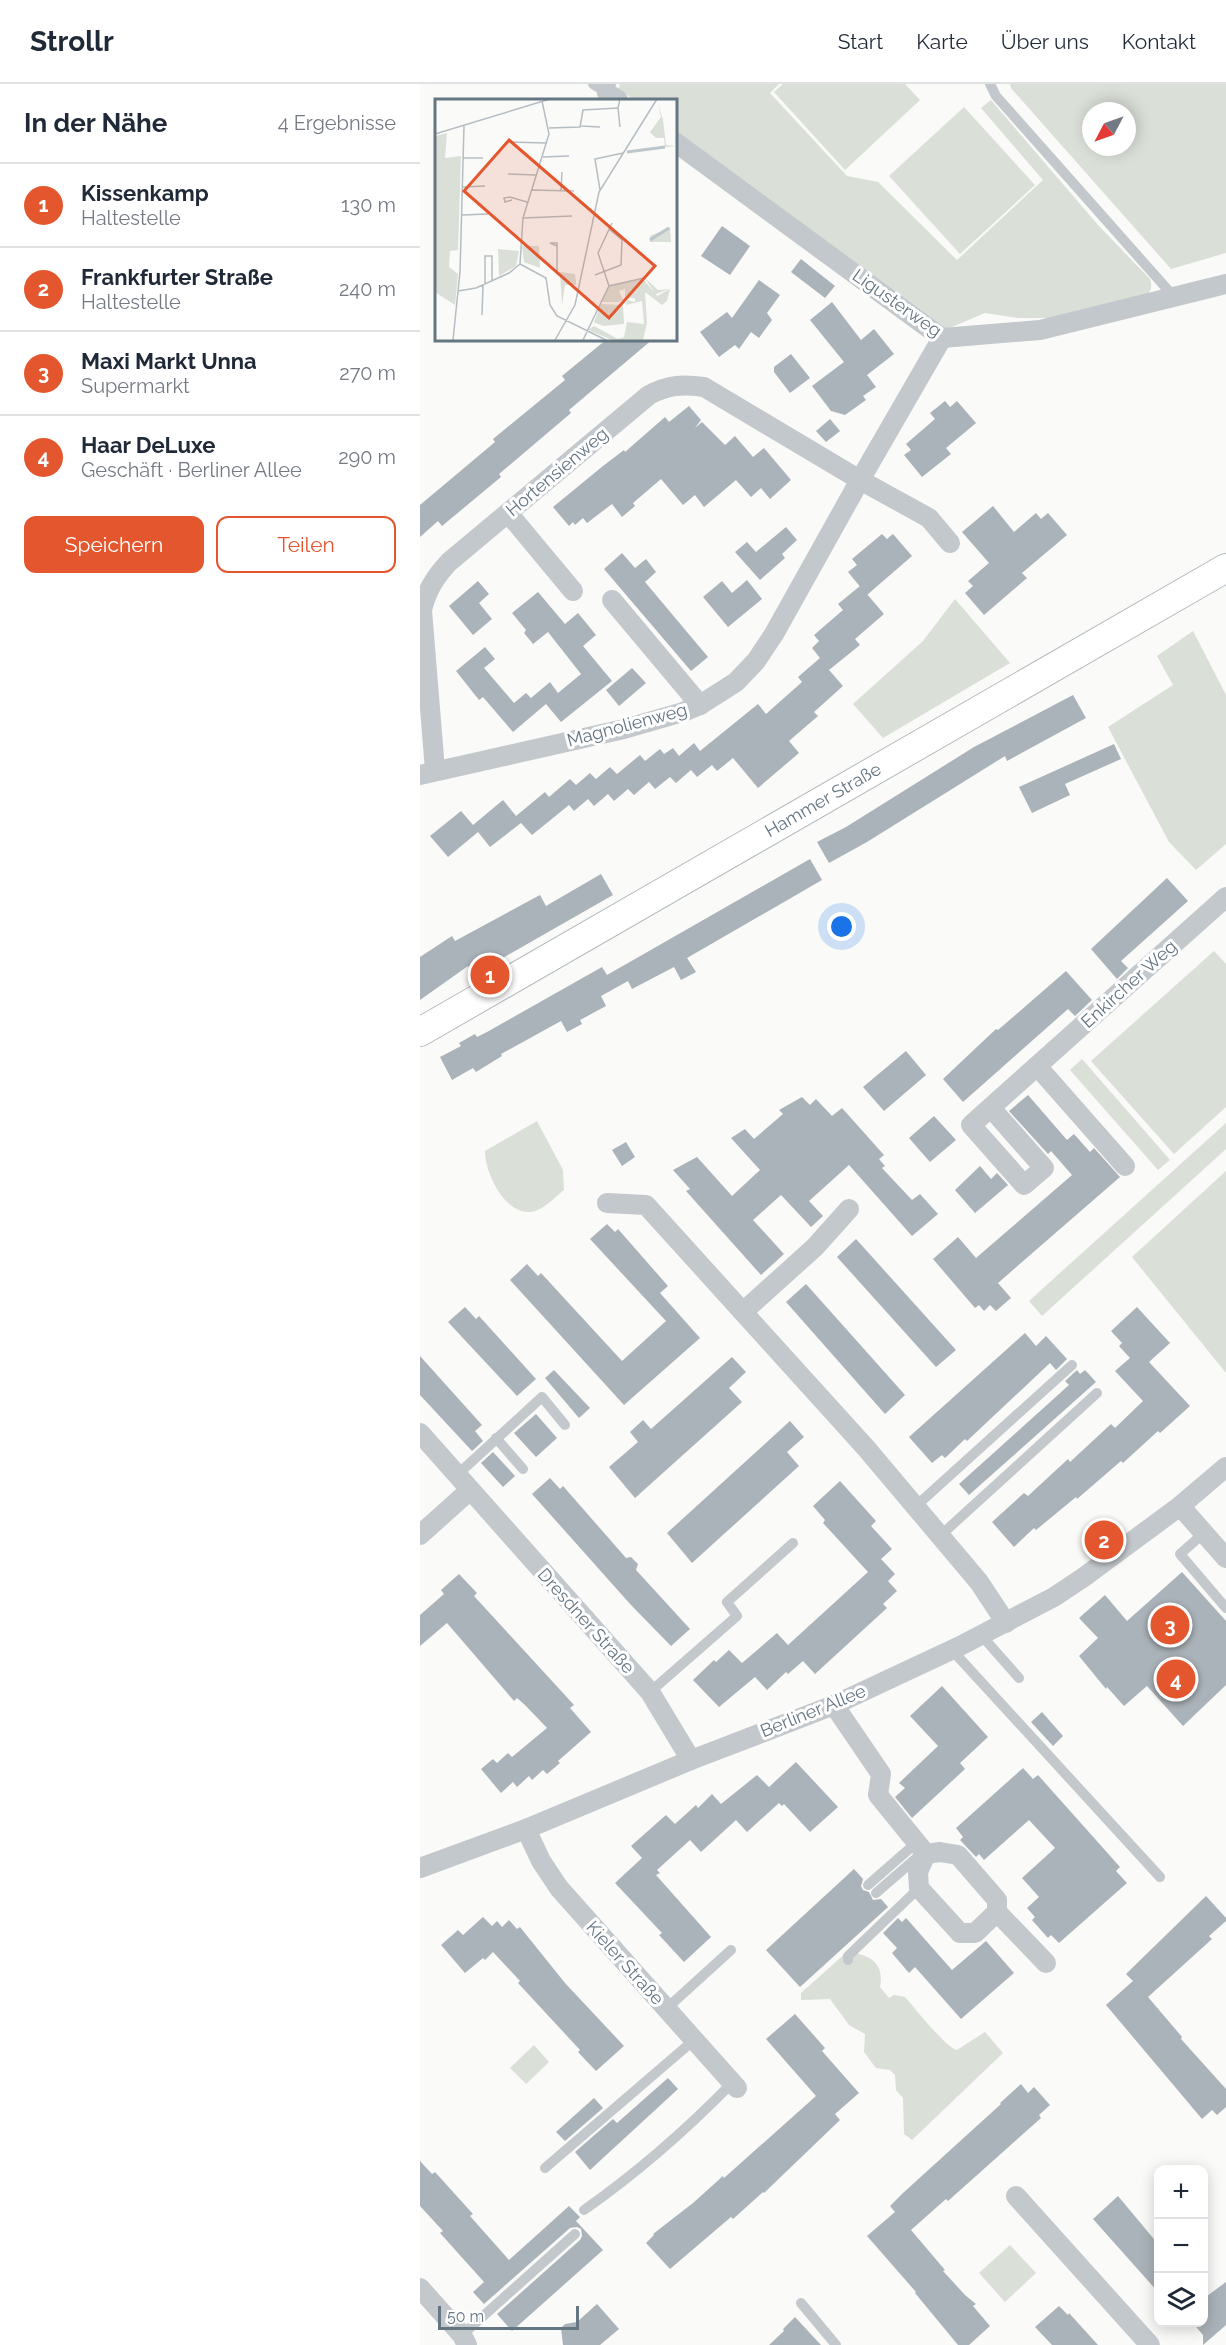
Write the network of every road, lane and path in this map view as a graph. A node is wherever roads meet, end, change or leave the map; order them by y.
1 (990, 84) edge
2 (676, 143) edge
3 (1226, 284) edge
4 (1175, 298) junction
5 (942, 338) junction
6 (860, 480) junction
7 (508, 513) junction
8 (950, 543) dead end
9 (1226, 568) edge
10 (573, 591) dead end
11 (612, 600) dead end
12 (700, 705) junction
13 (428, 773) edge
14 (1224, 899) edge
15 (420, 1032) edge
16 (1037, 1066) junction
17 (991, 1108) dead end
18 (1125, 1166) dead end
19 (607, 1203) dead end
20 (849, 1209) dead end
21 (742, 1312) junction
22 (1072, 1365) dead end
23 (1097, 1393) dead end
24 (565, 1425) dead end
25 (420, 1433) edge
26 (496, 1438) junction
27 (1226, 1467) edge
28 (524, 1469) dead end
29 (457, 1475) junction
30 (469, 1491) junction
31 (916, 1506) junction
32 (1180, 1506) junction
33 (1204, 1533) junction
34 (420, 1534) edge
35 (941, 1535) junction
36 (793, 1544) dead end
37 (1226, 1558) edge
38 (1226, 1608) edge
39 (1006, 1623) junction
40 (981, 1635) junction
41 (951, 1649) junction
42 (1019, 1678) dead end
43 (650, 1692) junction
44 (834, 1705) junction
45 (691, 1760) junction
46 (526, 1829) junction
47 (922, 1849) junction
48 (420, 1868) edge
49 (1160, 1877) dead end
50 (919, 1888) junction
51 (872, 1889) dead end
52 (998, 1912) junction
53 (731, 1950) dead end
54 (848, 1960) dead end
55 (1046, 1963) dead end
56 (666, 2009) junction
57 (694, 2040) junction
58 (735, 2085) joint
59 (545, 2168) dead end
60 (1016, 2196) dead end
61 (584, 2210) dead end
62 (575, 2234) dead end
63 (420, 2288) edge
64 (801, 2303) dead end
65 (465, 2340) edge
66 (836, 2345) edge
67 (1150, 2345) edge

1 - 4 lane
2 - 5 street, Ligusterweg
3 - 4 street, Ligusterweg
4 - 5 street, Ligusterweg
5 - 6 street, Magnolienweg
6 - 7 street, Hortensienweg
6 - 8 street
6 - 12 street, Magnolienweg
7 - 10 street
7 - 13 street, Hortensienweg
9 - 15 main road, Hammer Straße
11 - 12 street
12 - 13 street, Magnolienweg
14 - 16 street, Enkircher Weg
16 - 17 street, Enkircher Weg
16 - 18 street
19 - 21 street
20 - 21 street
21 - 31 street
22 - 31 lane
23 - 35 lane
24 - 26 lane
25 - 29 street, Dresdner Straße
26 - 28 lane
26 - 29 lane
27 - 32 street, Berliner Allee
29 - 30 street, Dresdner Straße
30 - 34 street
30 - 43 street, Dresdner Straße
31 - 35 street
32 - 33 street
32 - 39 street, Berliner Allee
33 - 37 street
33 - 38 lane
35 - 39 street
36 - 43 lane
39 - 40 street, Berliner Allee
40 - 41 street, Berliner Allee
40 - 42 lane
41 - 44 street, Berliner Allee
41 - 49 lane
43 - 45 street, Dresdner Straße
44 - 45 street, Berliner Allee
44 - 47 street
45 - 46 street, Berliner Allee
46 - 48 street, Berliner Allee
46 - 56 street, Kieler Straße
47 - 50 street
47 - 51 lane
47 - 52 street
50 - 52 street
50 - 54 lane
52 - 55 street
53 - 56 lane
56 - 57 street, Kieler Straße
57 - 58 street, Kieler Straße
57 - 59 lane
58 - 61 lane
60 - 67 street
62 - 65 lane
63 - 65 street
64 - 66 lane

